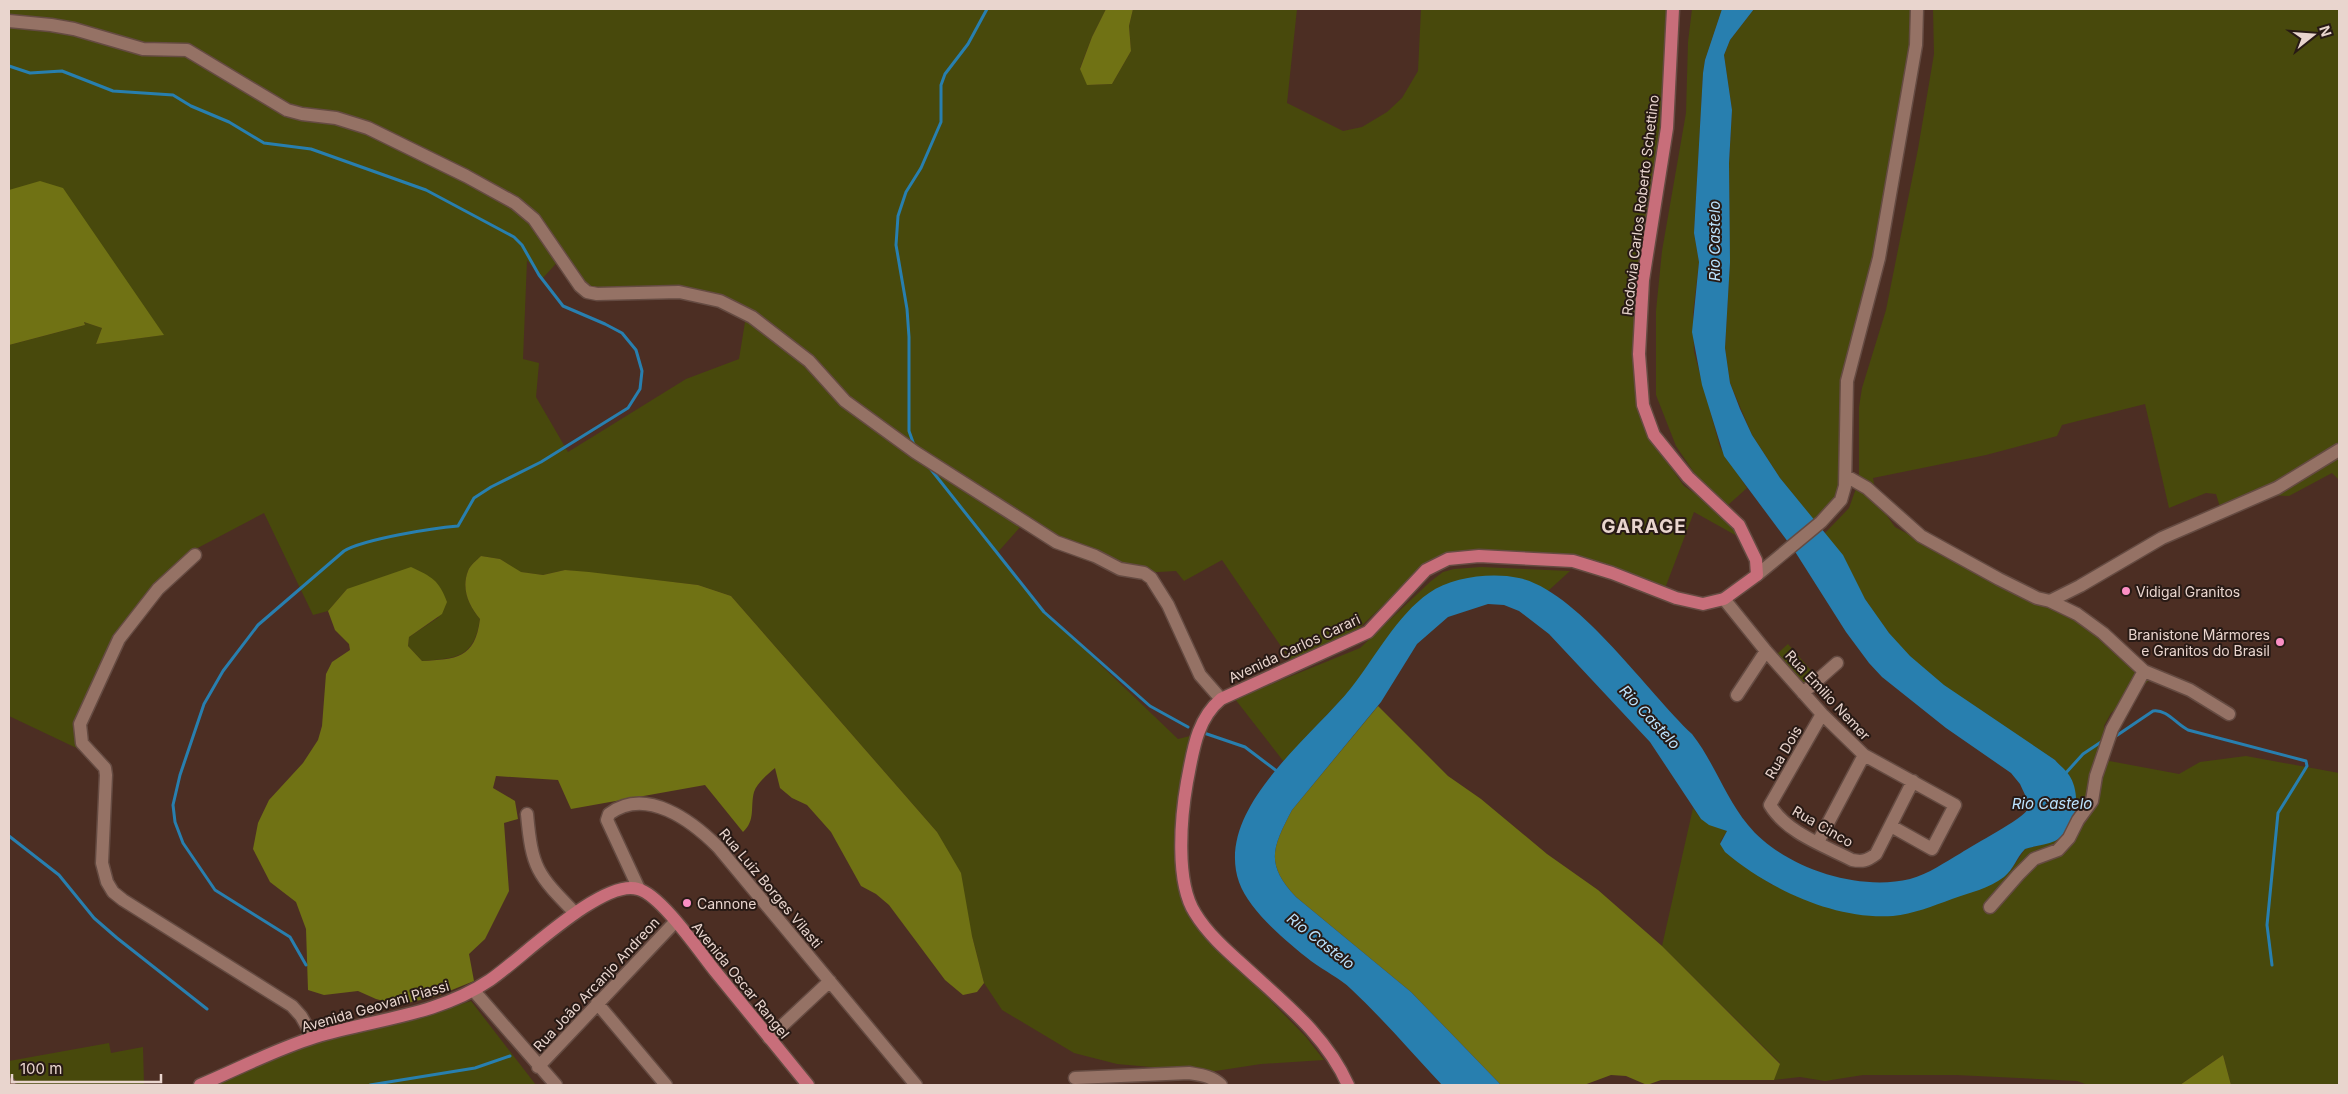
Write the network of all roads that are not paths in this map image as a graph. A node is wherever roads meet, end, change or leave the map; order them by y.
1 (1673, 9) edge
2 (1917, 9) edge
3 (9, 21) edge
4 (2339, 450) edge
5 (1846, 476) junction
6 (195, 555) dead end
7 (1757, 575) junction
8 (1724, 599) junction
9 (2050, 600) junction
10 (1766, 651) junction
11 (1837, 663) dead end
12 (2144, 671) junction
13 (1803, 693) junction
14 (1737, 695) dead end
15 (1221, 699) junction
16 (1822, 714) junction
17 (2228, 714) dead end
18 (1864, 755) junction
19 (1913, 781) junction
20 (1770, 805) joint
21 (527, 814) dead end
22 (1891, 826) junction
23 (1818, 842) junction
24 (639, 889) junction
25 (1990, 906) dead end
26 (575, 913) junction
27 (675, 922) junction
28 (830, 981) junction
29 (474, 991) junction
30 (597, 1003) junction
31 (313, 1038) junction
32 (770, 1038) junction
33 (538, 1067) junction
34 (1075, 1078) dead end
35 (200, 1085) edge
36 (556, 1085) edge
37 (666, 1085) edge
38 (808, 1085) edge
39 (916, 1085) edge
40 (1220, 1085) edge
41 (1348, 1085) edge

1 - 7 main road, Rodovia Carlos Roberto Schettino
2 - 5 street, Avenida Carlos Carari
3 - 15 street
4 - 9 street
5 - 7 street, Avenida Carlos Carari
5 - 9 street
6 - 31 street
7 - 8 main road, Avenida Carlos Carari
8 - 10 street, Rua Emilio Nemer
8 - 15 main road, Avenida Carlos Carari
9 - 12 street
10 - 13 street, Rua Emilio Nemer
10 - 14 street
11 - 13 street
12 - 17 street
12 - 25 street
13 - 16 street, Rua Emilio Nemer
15 - 41 main road, Avenida Carlos Carari
16 - 18 street, Rua Emilio Nemer
16 - 20 street, Rua Dois
18 - 19 street, Rua Emilio Nemer
18 - 23 street
19 - 22 street
19 - 22 street, Rua Emilio Nemer
20 - 23 street, Rua Cinco
21 - 26 street
22 - 23 street, Rua Cinco
24 - 26 main road
24 - 27 main road, Avenida Oscar Rangel
24 - 28 street, Rua Luiz Borges Vilasti
26 - 29 main road
27 - 30 street, Rua João Arcanjo Andreon
27 - 32 main road, Avenida Oscar Rangel
28 - 32 street
28 - 39 street, Rua Luiz Borges Vilasti
29 - 31 main road, Avenida Geovani Piassi
29 - 33 street
30 - 33 street, Rua João Arcanjo Andreon
30 - 37 street
31 - 35 main road, Avenida Geovani Piassi
32 - 38 main road, Avenida Oscar Rangel
33 - 36 street
34 - 40 street

